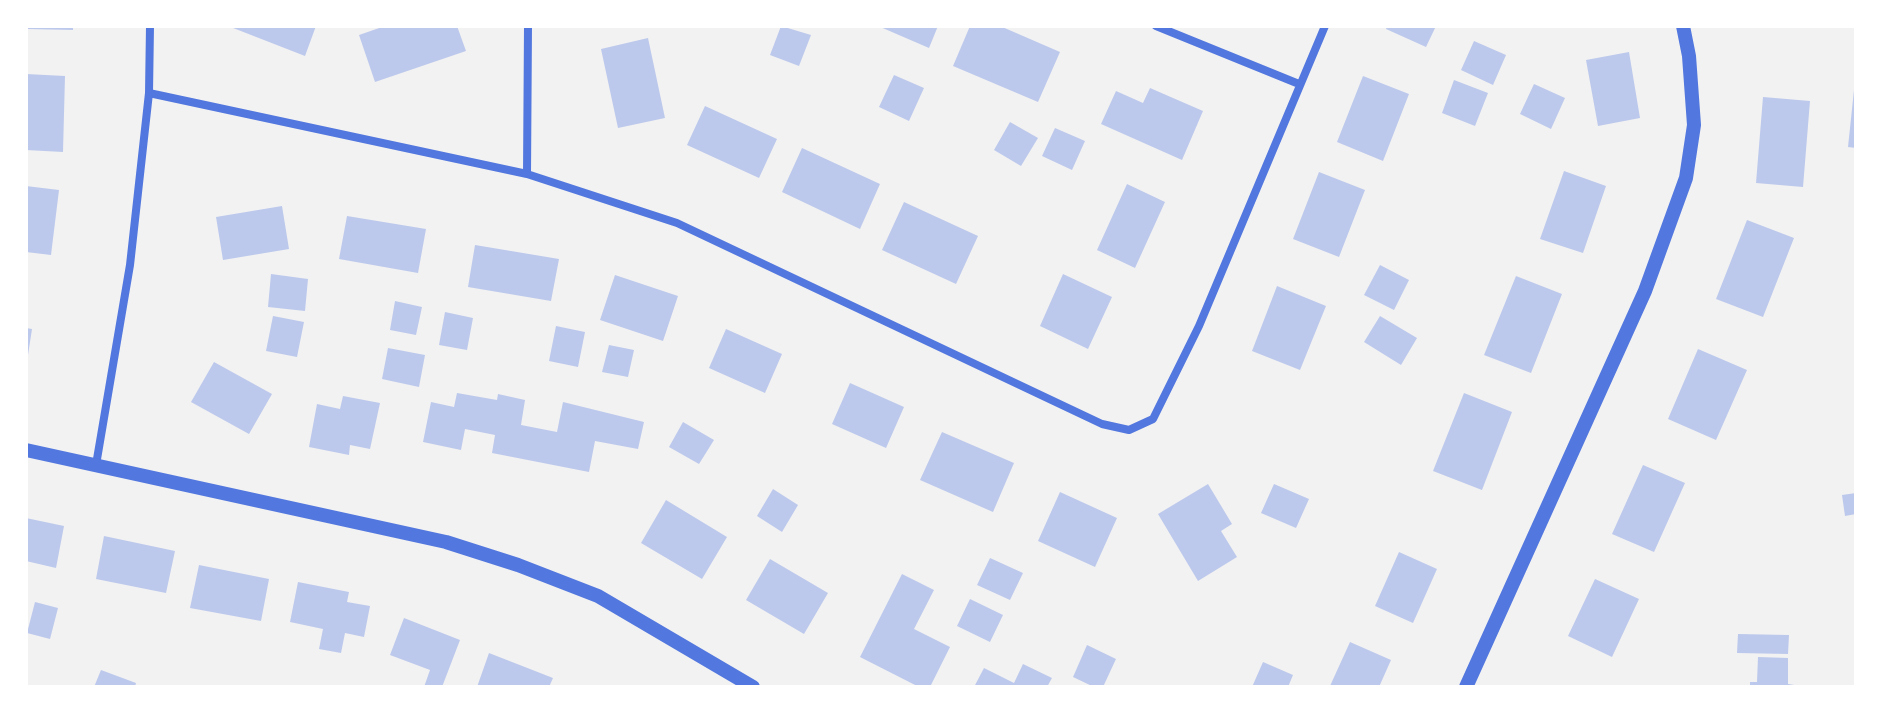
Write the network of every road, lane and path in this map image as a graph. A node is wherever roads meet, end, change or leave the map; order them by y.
1 (150, 26) edge
2 (528, 26) edge
3 (1156, 26) edge
4 (1325, 26) edge
5 (1683, 26) edge
6 (1299, 84) junction
7 (149, 93) junction
8 (527, 174) junction
9 (26, 450) edge
10 (96, 465) junction
11 (753, 687) edge
12 (1466, 687) edge

1 - 7 street
2 - 8 street
3 - 6 street
4 - 6 street
5 - 12 street
6 - 8 street
7 - 8 street
7 - 10 street
9 - 10 street
10 - 11 street

